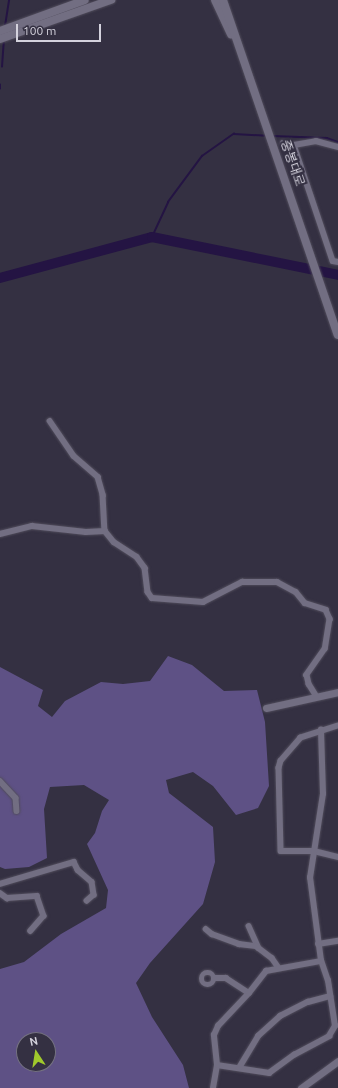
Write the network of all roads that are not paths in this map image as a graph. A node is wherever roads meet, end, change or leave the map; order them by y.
1 (85, 0) edge
2 (111, 0) edge
3 (215, 0) edge
4 (223, 0) edge
5 (22, 27) junction
6 (0, 31) edge
7 (0, 39) edge
8 (238, 43) junction
9 (283, 143) dead end
10 (294, 145) junction
11 (338, 147) edge
12 (338, 262) edge
13 (338, 335) edge
14 (50, 421) dead end
15 (105, 531) junction
16 (0, 534) edge
17 (338, 692) edge
18 (317, 697) junction
19 (266, 708) dead end
20 (338, 726) edge
21 (321, 730) junction
22 (0, 781) edge
23 (17, 811) dead end
24 (314, 851) junction
25 (338, 857) edge
26 (0, 884) edge
27 (0, 894) edge
28 (87, 901) dead end
29 (249, 926) dead end
30 (206, 928) dead end
31 (31, 932) dead end
32 (338, 941) edge
33 (318, 944) junction
34 (259, 948) junction
35 (321, 961) junction
36 (279, 968) junction
37 (214, 978) dead end
38 (249, 993) junction
39 (330, 996) junction
40 (338, 1061) edge
41 (217, 1065) junction
42 (239, 1068) junction
43 (213, 1088) edge
44 (301, 1088) edge

1 - 5 main road
2 - 5 main road
3 - 8 main road
4 - 8 main road, 중봉대로
5 - 6 main road
5 - 7 main road
8 - 13 main road, 중봉대로
9 - 10 street
10 - 11 street
10 - 12 street
14 - 15 street
15 - 16 street
15 - 18 street
17 - 18 street
18 - 19 street
20 - 21 street
21 - 24 street
21 - 24 street
22 - 23 street
24 - 25 street
24 - 33 street
26 - 28 street
27 - 31 street
29 - 34 street
30 - 34 street
32 - 33 street
33 - 35 street
34 - 36 street
35 - 36 street
35 - 39 street
36 - 38 street
37 - 38 street
38 - 41 street
39 - 42 street
39 - 42 street
40 - 44 street
41 - 42 street
41 - 43 street

